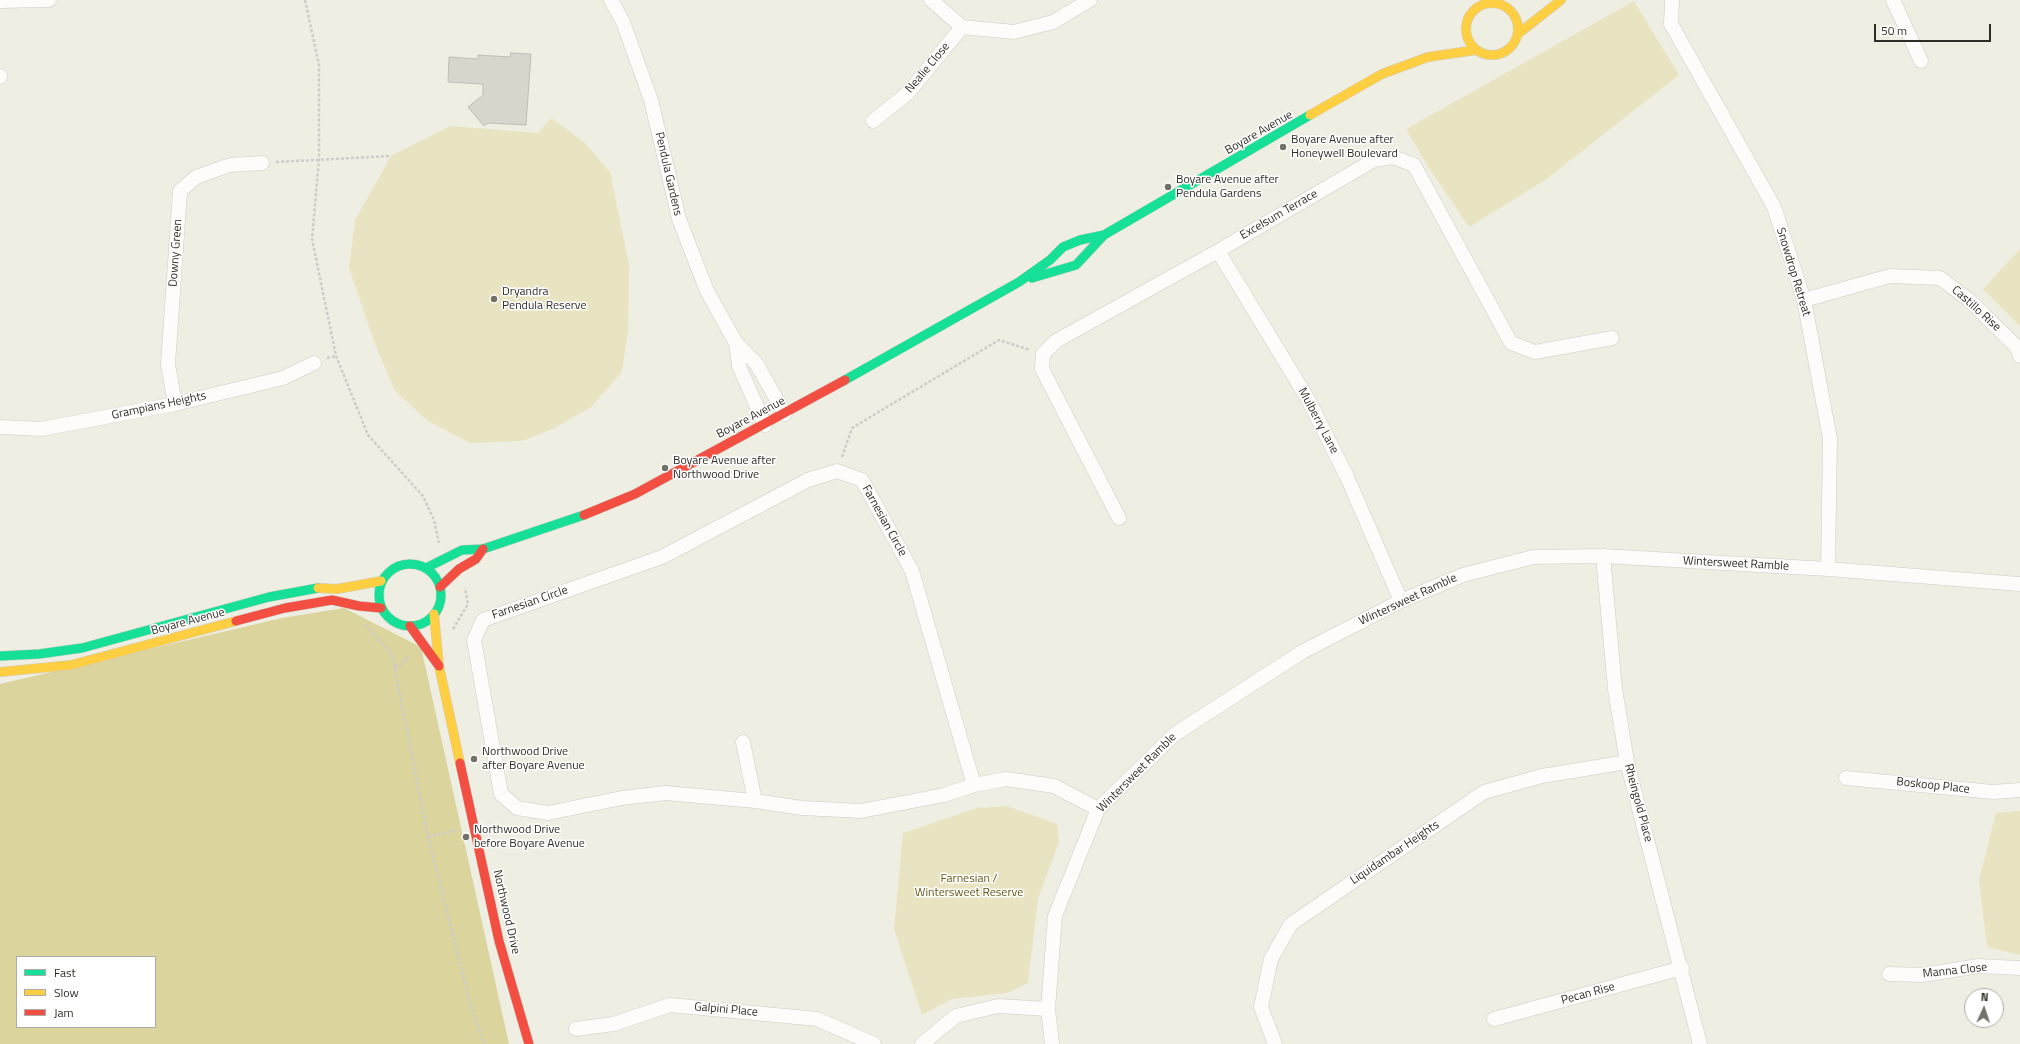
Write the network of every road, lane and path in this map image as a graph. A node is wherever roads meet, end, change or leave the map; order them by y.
1 (49, 0) edge
2 (306, 0) edge
3 (611, 0) edge
4 (931, 0) edge
5 (1090, 0) edge
6 (1561, 0) edge
7 (1672, 0) edge
8 (1893, 0) edge
9 (0, 1) edge
10 (1496, 1) edge
11 (1517, 2) dead end
12 (1506, 6) junction
13 (962, 27) junction
14 (1519, 33) junction
15 (1447, 43) dead end
16 (1476, 50) junction
17 (1428, 57) junction
18 (1921, 61) dead end
19 (873, 121) dead end
20 (391, 156) dead end
21 (318, 159) junction
22 (262, 163) joint
23 (1104, 235) junction
24 (1218, 251) junction
25 (1018, 282) junction
26 (1804, 300) junction
27 (1612, 338) dead end
28 (736, 343) junction
29 (1043, 354) junction
30 (2020, 356) edge
31 (314, 362) dead end
32 (175, 404) junction
33 (785, 414) junction
34 (765, 424) junction
35 (0, 427) edge
36 (838, 471) junction
37 (1119, 518) dead end
38 (434, 520) dead end
39 (483, 549) junction
40 (1603, 556) junction
41 (426, 568) junction
42 (1828, 569) junction
43 (381, 581) junction
44 (2020, 584) edge
45 (440, 587) junction
46 (1401, 601) junction
47 (359, 606) junction
48 (382, 608) junction
49 (434, 614) junction
50 (410, 626) junction
51 (0, 656) edge
52 (439, 666) junction
53 (0, 672) edge
54 (743, 742) dead end
55 (1627, 762) junction
56 (1846, 778) dead end
57 (974, 785) junction
58 (2020, 790) edge
59 (755, 801) junction
60 (1098, 809) junction
61 (474, 826) junction
62 (428, 837) junction
63 (1682, 968) junction
64 (2020, 968) edge
65 (1890, 974) dead end
66 (1048, 1009) junction
67 (1494, 1019) dead end
68 (576, 1029) dead end
69 (484, 1044) edge
70 (529, 1044) edge
71 (874, 1044) edge
72 (922, 1044) edge
73 (1052, 1044) edge
74 (1275, 1044) edge
75 (1700, 1044) edge

1 - 9 street
2 - 21 path
3 - 28 street, Pendula Gardens
4 - 13 street
5 - 13 street
6 - 14 street
7 - 26 street, Snowdrop Retreat
8 - 18 street
10 - 12 street
10 - 16 street
11 - 12 street
12 - 14 street
13 - 19 street, Nealie Close
14 - 16 street
15 - 17 street, Boyare Avenue
16 - 17 street, Boyare Avenue
17 - 23 street, Boyare Avenue
20 - 21 path
21 - 22 path
21 - 38 path
22 - 32 street, Downy Green
23 - 25 street, Boyare Avenue
23 - 25 street, Boyare Avenue
24 - 27 street, Excelsum Terrace
24 - 29 street, Excelsum Terrace
24 - 46 street, Mulberry Lane
25 - 33 street, Boyare Avenue
26 - 30 street, Castillo Rise
26 - 42 street, Snowdrop Retreat
28 - 33 street, Pendula Gardens
28 - 34 street, Pendula Gardens
29 - 36 path
29 - 37 street
31 - 32 street, Grampians Heights
32 - 35 street, Grampians Heights
33 - 34 street, Boyare Avenue
34 - 39 street, Boyare Avenue
36 - 57 street, Farnesian Circle
36 - 59 street, Farnesian Circle
39 - 41 street, Boyare Avenue
39 - 45 street, Boyare Avenue
40 - 42 street, Wintersweet Ramble
40 - 46 street, Wintersweet Ramble
40 - 55 street, Rheingold Place
41 - 43 street
41 - 45 street
42 - 44 street, Wintersweet Ramble
43 - 48 street
43 - 51 street, Boyare Avenue
45 - 49 street
46 - 60 street, Wintersweet Ramble
47 - 48 street, Boyare Avenue
47 - 53 street, Boyare Avenue
47 - 62 path
48 - 50 street
49 - 50 street
49 - 52 street, Northwood Drive
50 - 52 street, Northwood Drive
52 - 61 street, Northwood Drive
54 - 59 street
55 - 63 street, Rheingold Place
55 - 74 street, Liquidambar Heights
56 - 58 street, Boskoop Place
57 - 59 street, Farnesian Circle
57 - 60 street, Farnesian Circle
60 - 66 street, Wintersweet Ramble
61 - 62 path
61 - 70 street, Northwood Drive
62 - 69 path
63 - 67 street, Pecan Rise
63 - 75 street, Rheingold Place
64 - 65 street, Manna Close
66 - 72 street
66 - 73 street, Wintersweet Ramble
68 - 71 street, Galpini Place

